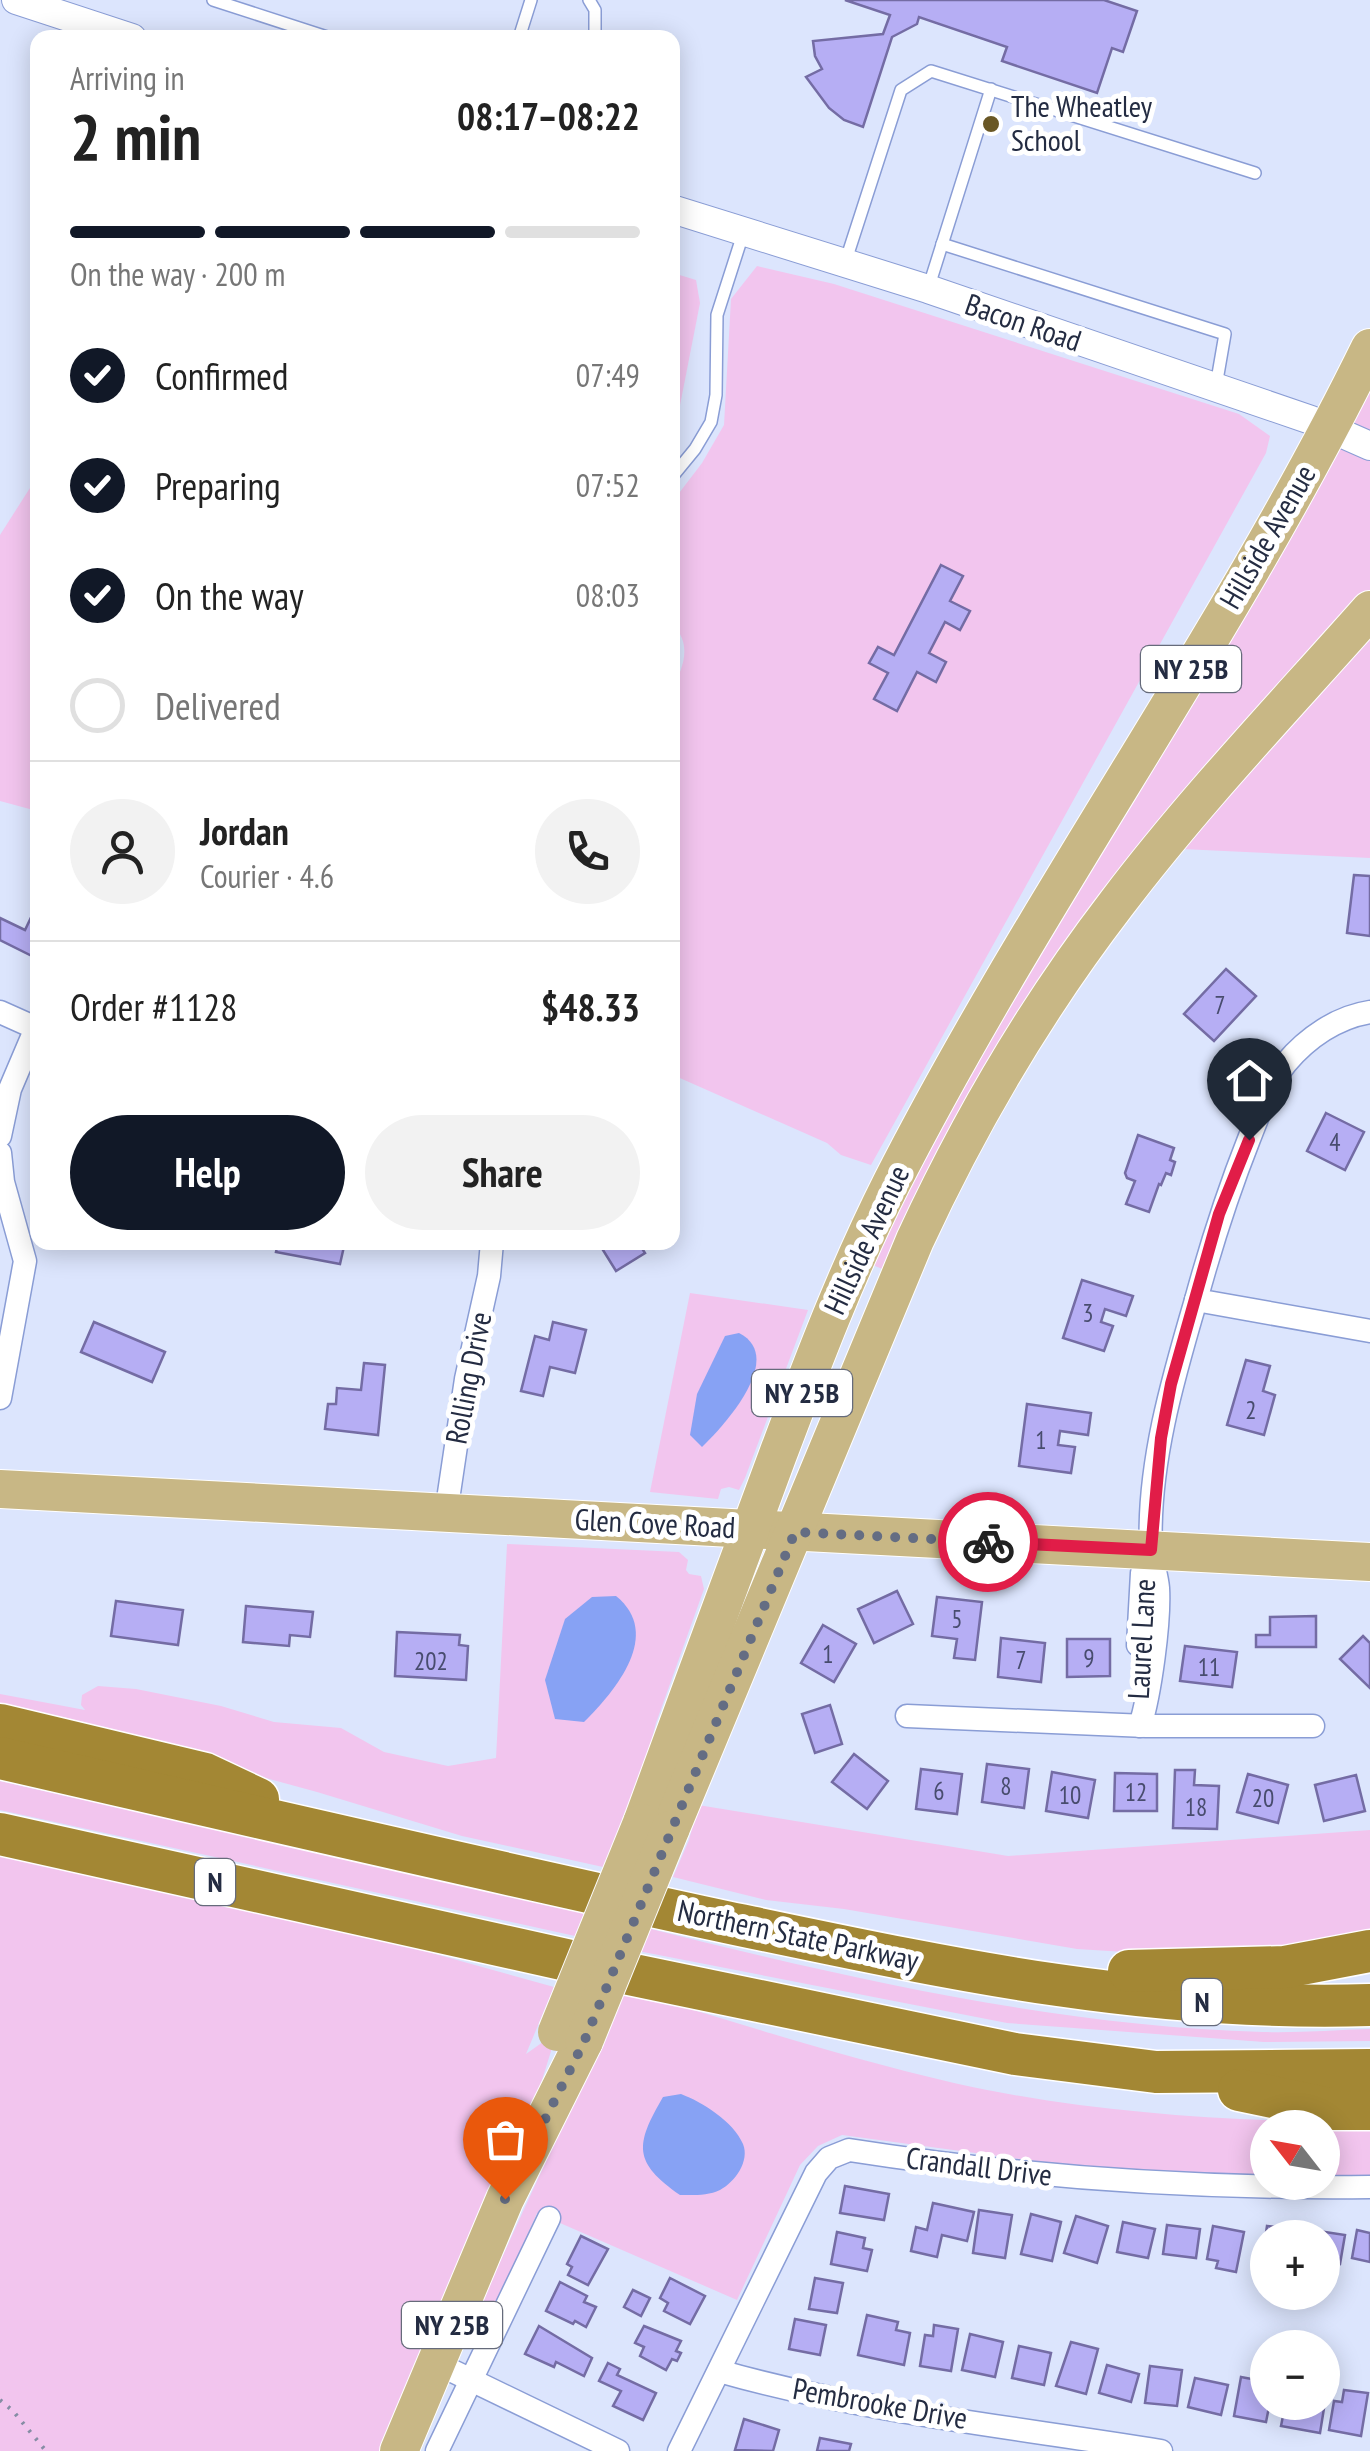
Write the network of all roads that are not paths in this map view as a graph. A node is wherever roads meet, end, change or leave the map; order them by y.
1 (16, 0) edge
2 (213, 0) edge
3 (531, 0) edge
4 (588, 0) edge
5 (52, 6) edge
6 (112, 30) edge
7 (305, 30) edge
8 (522, 30) edge
9 (595, 30) edge
10 (991, 90) junction
11 (1254, 174) dead end
12 (680, 212) edge
13 (744, 232) junction
14 (942, 244) junction
15 (844, 264) junction
16 (928, 289) junction
17 (1370, 348) edge
18 (1216, 390) junction
19 (1330, 427) junction
20 (1370, 446) edge
21 (680, 468) edge
22 (1370, 610) edge
23 (0, 1012) edge
24 (1370, 1012) edge
25 (30, 1026) edge
26 (30, 1045) edge
27 (0, 1136) edge
28 (0, 1152) edge
29 (491, 1250) edge
30 (1196, 1300) junction
31 (1370, 1331) edge
32 (0, 1398) edge
33 (0, 1489) edge
34 (446, 1513) junction
35 (750, 1529) junction
36 (795, 1532) junction
37 (1151, 1550) junction
38 (1370, 1562) edge
39 (907, 1716) dead end
40 (0, 1725) edge
41 (1140, 1726) junction
42 (1312, 1726) dead end
43 (0, 1758) edge
44 (656, 1827) junction
45 (0, 1834) edge
46 (331, 1834) junction
47 (1370, 1951) edge
48 (1034, 1984) junction
49 (1370, 2005) edge
50 (1370, 2070) edge
51 (1156, 2072) junction
52 (1370, 2091) edge
53 (1370, 2109) edge
54 (1370, 2187) edge
55 (550, 2218) dead end
56 (436, 2363) junction
57 (719, 2371) junction
58 (472, 2380) junction
59 (399, 2451) edge
60 (437, 2451) edge
61 (618, 2451) edge
62 (679, 2451) edge
63 (1161, 2451) edge

1 - 5 street
2 - 7 lane
3 - 8 lane
4 - 9 lane
5 - 6 street
10 - 11 lane
10 - 14 lane
10 - 15 lane
12 - 13 street, Bacon Road
13 - 15 street, Bacon Road
13 - 21 lane
14 - 16 lane
14 - 18 lane
15 - 16 street, Bacon Road
16 - 18 street, Bacon Road
17 - 19 main road, Hillside Avenue / NY 25B
18 - 19 street, Bacon Road
19 - 20 street, Bacon Road
19 - 35 main road, Hillside Avenue / NY 25B
22 - 36 main road, Hillside Avenue / NY 25B
23 - 25 street
24 - 30 street, Laurel Lane
26 - 27 street
28 - 32 street
29 - 34 street, Rolling Drive
30 - 31 street
30 - 37 street, Laurel Lane
33 - 34 main road, Glen Cove Road
34 - 35 main road, Glen Cove Road
35 - 36 main road, Glen Cove Road
35 - 44 main road, Hillside Avenue / NY 25B
36 - 37 main road, Glen Cove Road
36 - 44 main road, Hillside Avenue / NY 25B
37 - 38 main road, Glen Cove Road
37 - 41 street, Laurel Lane
39 - 41 street, Laurel Lane
40 - 46 highway
41 - 42 street, Laurel Lane
43 - 46 highway, Northern State Parkway / N
44 - 56 main road, Hillside Avenue / NY 25B, bridge
45 - 51 highway, N
46 - 48 highway, Northern State Parkway / N
47 - 48 highway
48 - 49 highway, Northern State Parkway / N
50 - 51 highway, N
51 - 52 highway
51 - 53 highway
54 - 57 street, Crandall Drive
55 - 58 street
56 - 58 street
56 - 59 main road, Hillside Avenue / NY 25B
57 - 62 street, Crandall Drive
57 - 63 street, Pembrooke Drive
58 - 60 street
58 - 61 street

